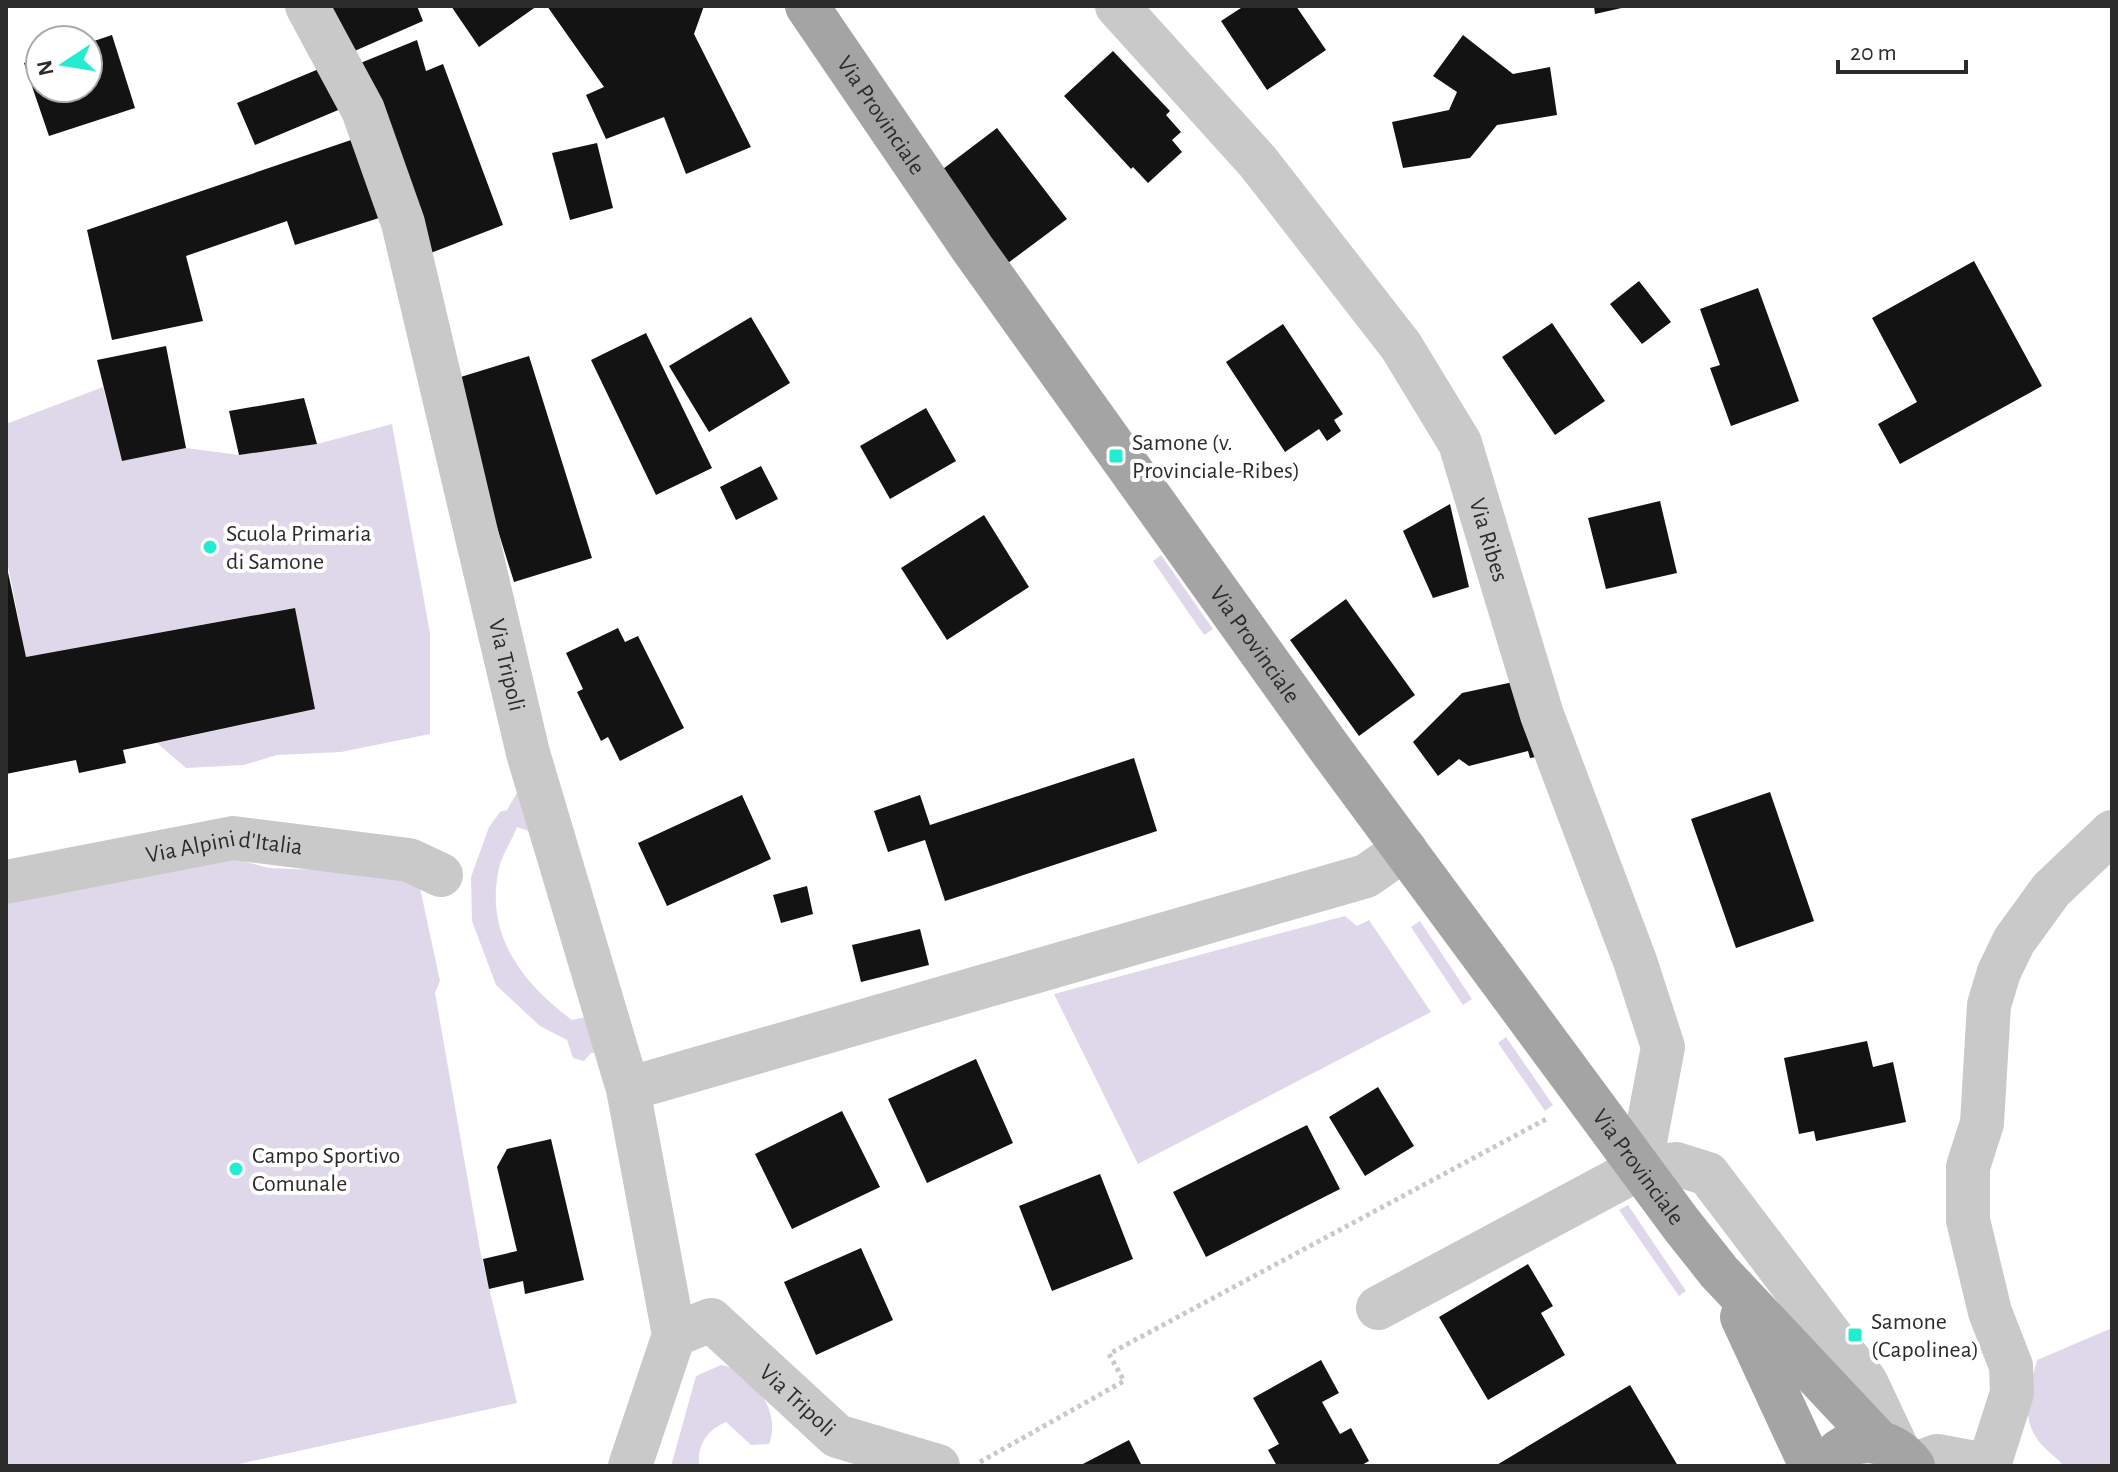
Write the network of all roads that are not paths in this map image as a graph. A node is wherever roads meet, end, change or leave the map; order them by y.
1 (307, 6) edge
2 (807, 6) edge
3 (1117, 6) edge
4 (2112, 832) edge
5 (1405, 849) junction
6 (441, 875) dead end
7 (6, 882) edge
8 (628, 1089) junction
9 (1640, 1168) junction
10 (1719, 1272) junction
11 (1378, 1308) dead end
12 (674, 1335) junction
13 (1900, 1455) edge
14 (1990, 1465) edge
15 (630, 1466) edge
16 (938, 1466) edge
17 (1811, 1466) edge
18 (1826, 1466) edge

1 - 8 street, Via Tripoli
2 - 5 main road, Via Provinciale
3 - 9 street, Via Ribes
4 - 14 street
5 - 8 street
5 - 9 main road, Via Provinciale
6 - 7 street, Via Alpini d'Italia
8 - 12 street, Via Tripoli
9 - 10 main road, Via Provinciale
9 - 11 street
9 - 13 street
10 - 13 main road, Via Provinciale
10 - 17 main road, Via Provinciale
12 - 15 street, Via Tripoli
12 - 16 street, Via Tripoli
13 - 14 street
13 - 18 main road

